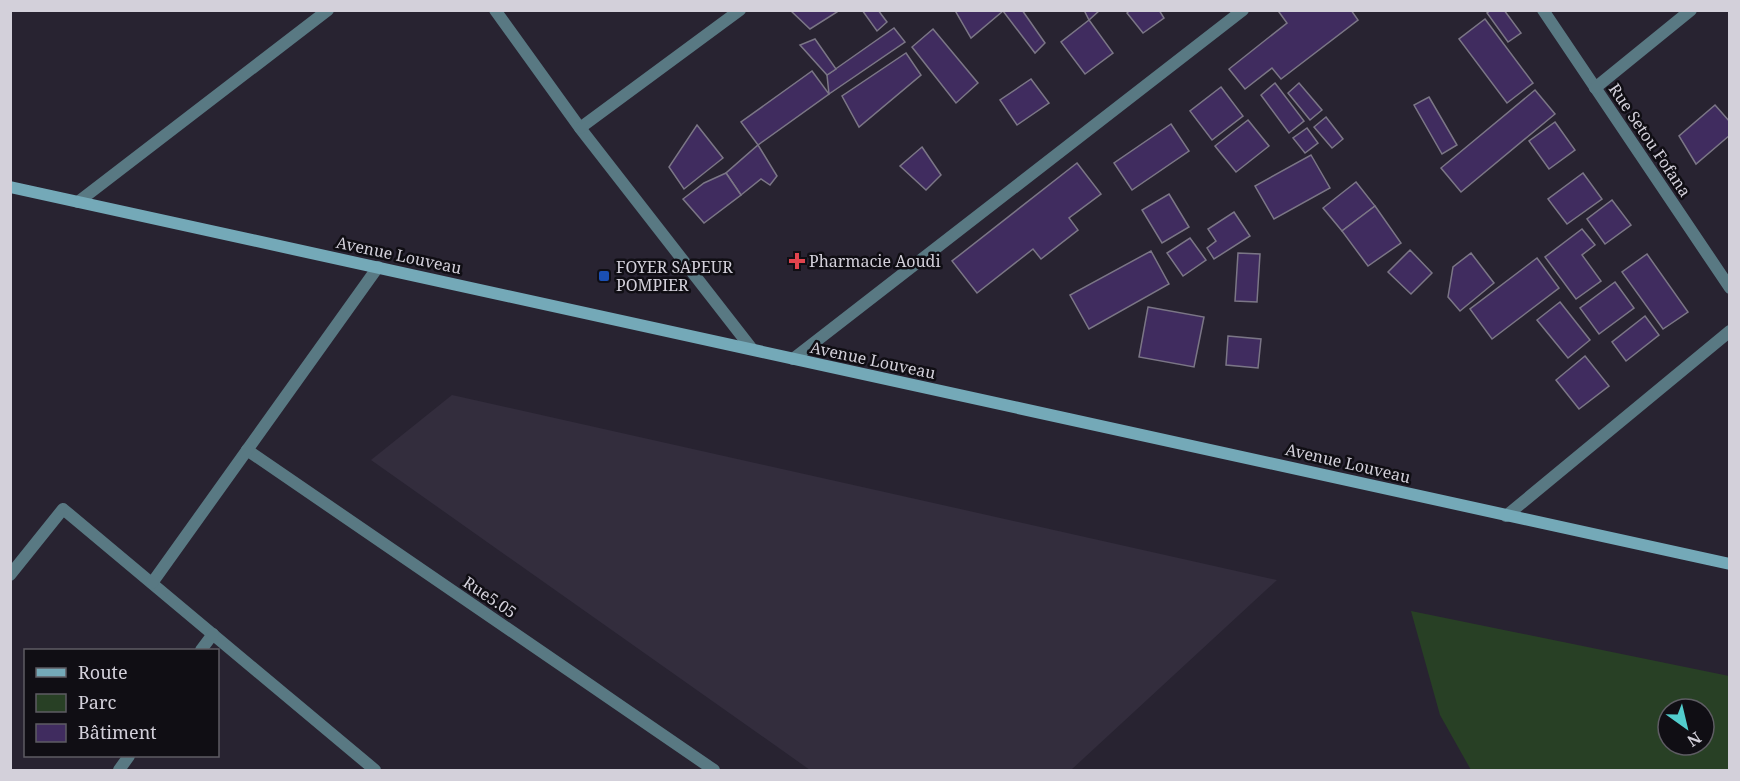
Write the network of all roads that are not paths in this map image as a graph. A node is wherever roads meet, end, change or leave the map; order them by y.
1 (328, 10) edge
2 (495, 10) edge
3 (740, 10) edge
4 (1243, 10) edge
5 (1543, 10) edge
6 (1691, 10) edge
7 (1595, 87) junction
8 (580, 128) junction
9 (10, 187) edge
10 (78, 202) junction
11 (378, 267) junction
12 (1730, 288) edge
13 (1730, 331) edge
14 (752, 349) junction
15 (793, 359) junction
16 (247, 450) junction
17 (1506, 516) junction
18 (1730, 564) edge
19 (10, 575) edge
20 (152, 583) junction
21 (213, 634) junction
22 (202, 649) edge
23 (128, 757) edge
24 (119, 771) edge
25 (375, 771) edge
26 (714, 771) edge

1 - 10 street
2 - 8 street
3 - 8 street
4 - 15 street
5 - 7 street, Rue Setou Fofana
6 - 7 street
7 - 12 street, Rue Setou Fofana
8 - 14 street
9 - 10 main road, Avenue Louveau
10 - 11 main road, Avenue Louveau
11 - 14 main road, Avenue Louveau
11 - 16 street
13 - 17 street
14 - 15 main road, Avenue Louveau
15 - 17 main road, Avenue Louveau
16 - 20 street
16 - 26 street, Rue5.05
17 - 18 main road, Avenue Louveau
19 - 20 street
20 - 21 street
21 - 22 street
21 - 25 street
23 - 24 street

